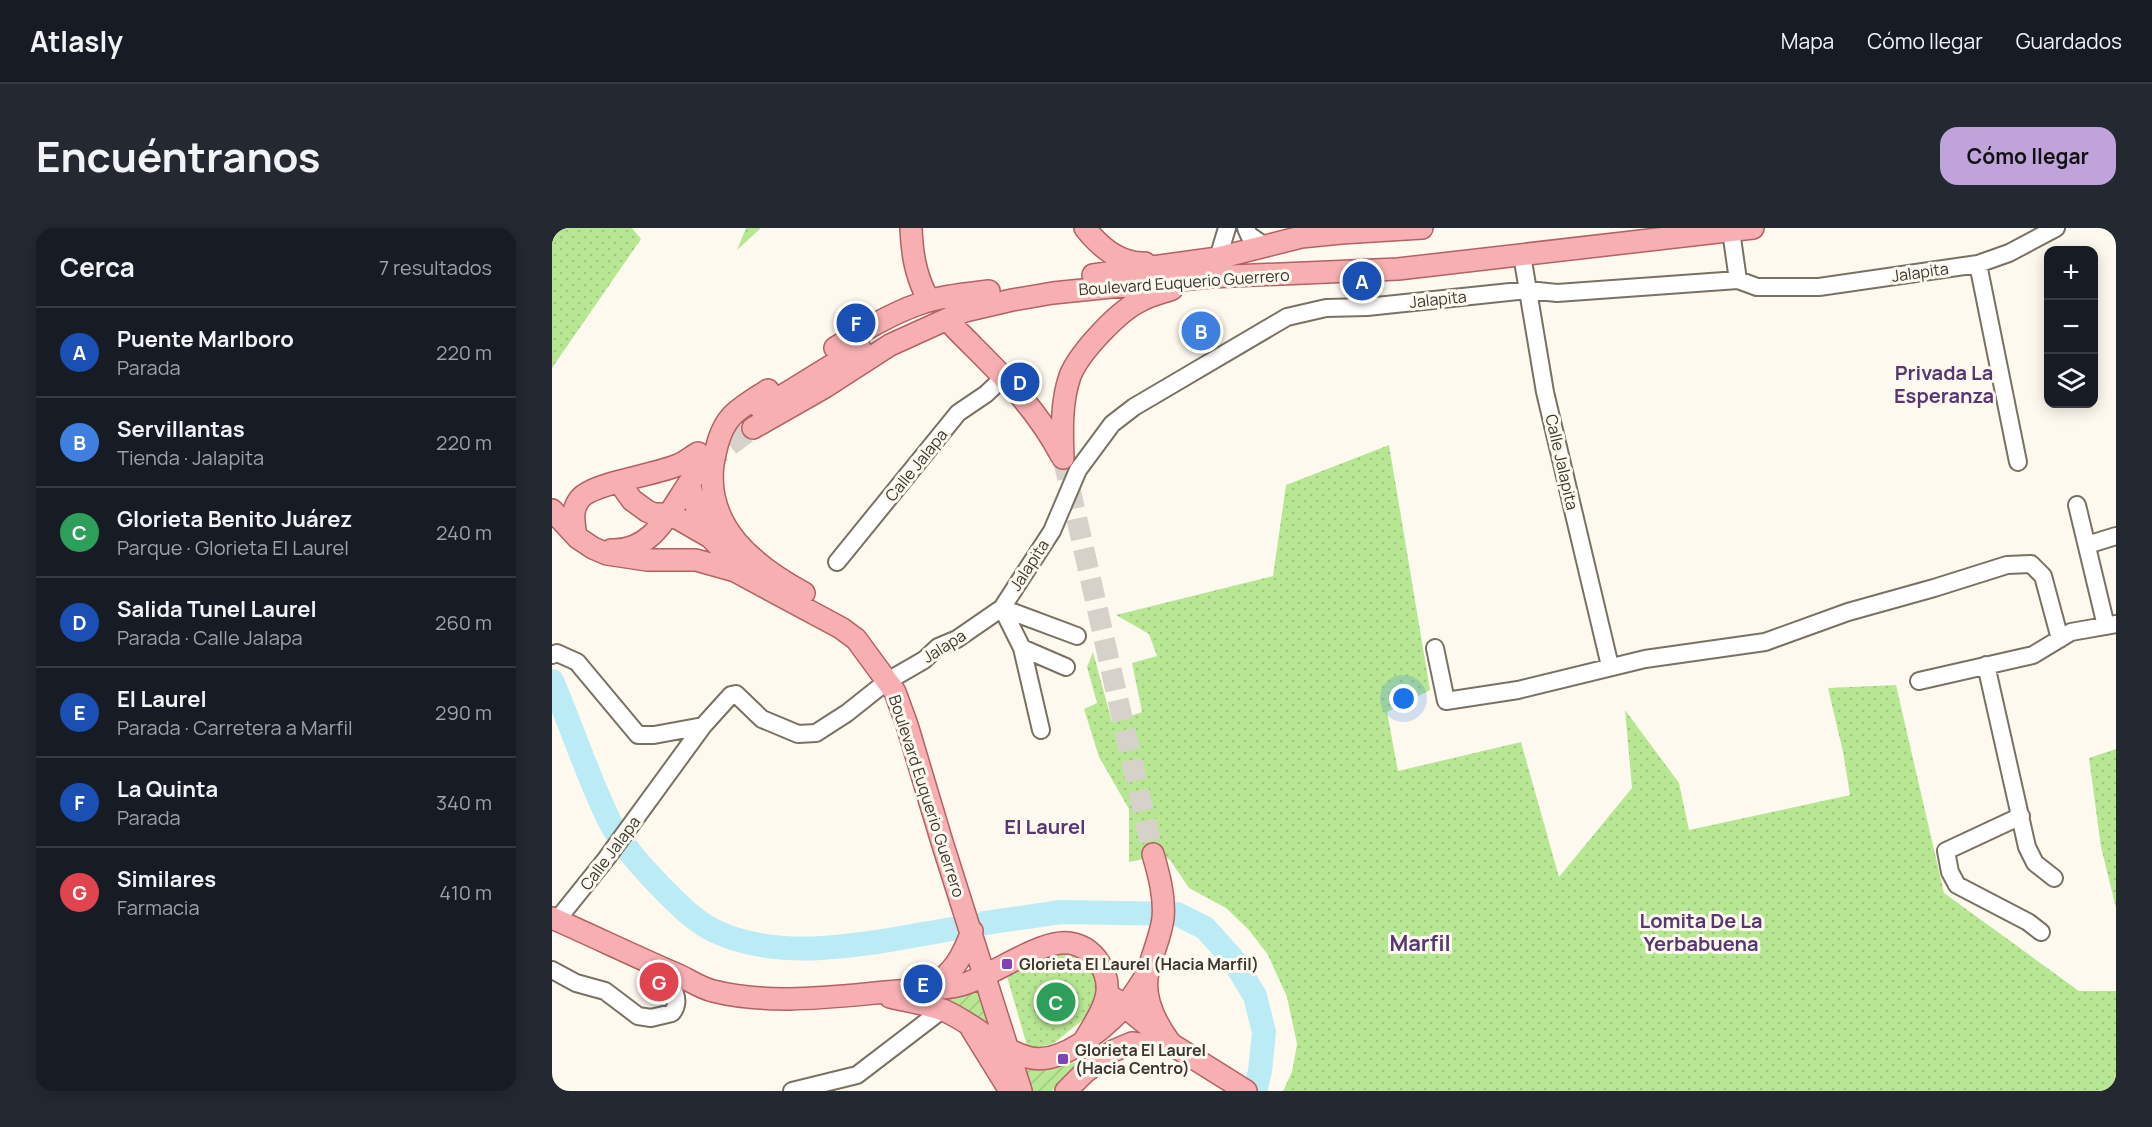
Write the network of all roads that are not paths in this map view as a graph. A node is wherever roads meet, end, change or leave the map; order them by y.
1 (911, 228) edge
2 (1085, 228) edge
3 (1227, 228) edge
4 (1246, 228) edge
5 (1422, 228) edge
6 (1753, 228) edge
7 (2056, 228) edge
8 (1731, 231) junction
9 (1266, 247) junction
10 (1522, 255) junction
11 (1184, 263) junction
12 (1978, 264) junction
13 (1214, 268) junction
14 (1738, 280) junction
15 (1528, 290) junction
16 (989, 291) junction
17 (926, 295) dead end
18 (954, 327) dead end
19 (1003, 378) junction
20 (2018, 462) dead end
21 (619, 482) junction
22 (689, 483) junction
23 (2077, 505) dead end
24 (552, 510) edge
25 (670, 514) junction
26 (2116, 536) edge
27 (710, 537) junction
28 (584, 542) junction
29 (2087, 544) junction
30 (837, 562) dead end
31 (749, 578) junction
32 (1002, 608) junction
33 (2111, 625) edge
34 (2065, 635) junction
35 (1077, 636) dead end
36 (1022, 648) junction
37 (1434, 648) dead end
38 (555, 654) edge
39 (1986, 665) junction
40 (1611, 666) junction
41 (1066, 667) dead end
42 (1919, 681) dead end
43 (891, 684) junction
44 (703, 726) junction
45 (1041, 730) dead end
46 (2021, 816) junction
47 (1153, 855) tunnel mouth
48 (2054, 878) dead end
49 (555, 919) edge
50 (972, 931) junction
51 (2041, 932) dead end
52 (656, 966) junction
53 (552, 970) edge
54 (1148, 973) junction
55 (986, 976) junction
56 (930, 988) junction
57 (872, 993) junction
58 (1107, 993) junction
59 (1125, 1006) junction
60 (942, 1010) junction
61 (968, 1023) junction
62 (1084, 1041) junction
63 (1171, 1044) junction
64 (1008, 1049) junction
65 (1240, 1087) edge
66 (792, 1091) edge
67 (1010, 1091) edge
68 (1021, 1091) edge
69 (1066, 1091) edge

1 - 17 main road
2 - 11 main road
3 - 13 street
4 - 9 street
5 - 9 main road
6 - 8 main road, Boulevard Euquerio Guerrero
7 - 12 street, Jalapita
8 - 10 main road, Boulevard Euquerio Guerrero
8 - 14 street
9 - 13 main road
10 - 13 main road, Boulevard Euquerio Guerrero
10 - 15 street, Calle Jalapita
11 - 13 main road
11 - 16 main road, Boulevard Euquerio Guerrero
12 - 14 street, Jalapita
12 - 20 street
13 - 16 main road, Boulevard Euquerio Guerrero
13 - 19 main road
14 - 15 street, Jalapita
15 - 32 street, Jalapita
15 - 40 street, Calle Jalapita
16 - 43 main road
18 - 19 main road
19 - 30 street, Calle Jalapa
21 - 22 main road
21 - 25 main road
21 - 28 main road
22 - 25 main road
22 - 27 main road
23 - 29 street
24 - 28 main road
25 - 27 main road
25 - 28 main road
26 - 29 street
27 - 31 main road
28 - 31 main road, Boulevard Euquerio Guerrero
29 - 33 street
31 - 43 main road, Boulevard Euquerio Guerrero
32 - 35 street
32 - 36 street, Jalapita
32 - 43 street, Jalapa
33 - 34 street
34 - 39 street
34 - 40 street
36 - 41 street
36 - 45 street, Jalapita
37 - 40 street
38 - 44 street
39 - 42 street
39 - 46 street
43 - 44 street, Jalapa
43 - 50 main road, Boulevard Euquerio Guerrero
44 - 49 street, Calle Jalapa
46 - 48 street
46 - 51 street
47 - 54 main road
49 - 52 main road
50 - 55 main road, Boulevard Euquerio Guerrero
50 - 56 main road
52 - 53 street
52 - 57 main road
54 - 59 main road
54 - 63 main road
55 - 56 main road
55 - 58 main road
55 - 64 main road
56 - 57 main road
57 - 60 main road
58 - 59 main road
58 - 62 main road
59 - 62 main road
59 - 63 main road
60 - 61 main road
60 - 66 street
61 - 64 main road
61 - 67 main road
62 - 64 main road
63 - 65 main road
63 - 69 main road
64 - 68 main road

